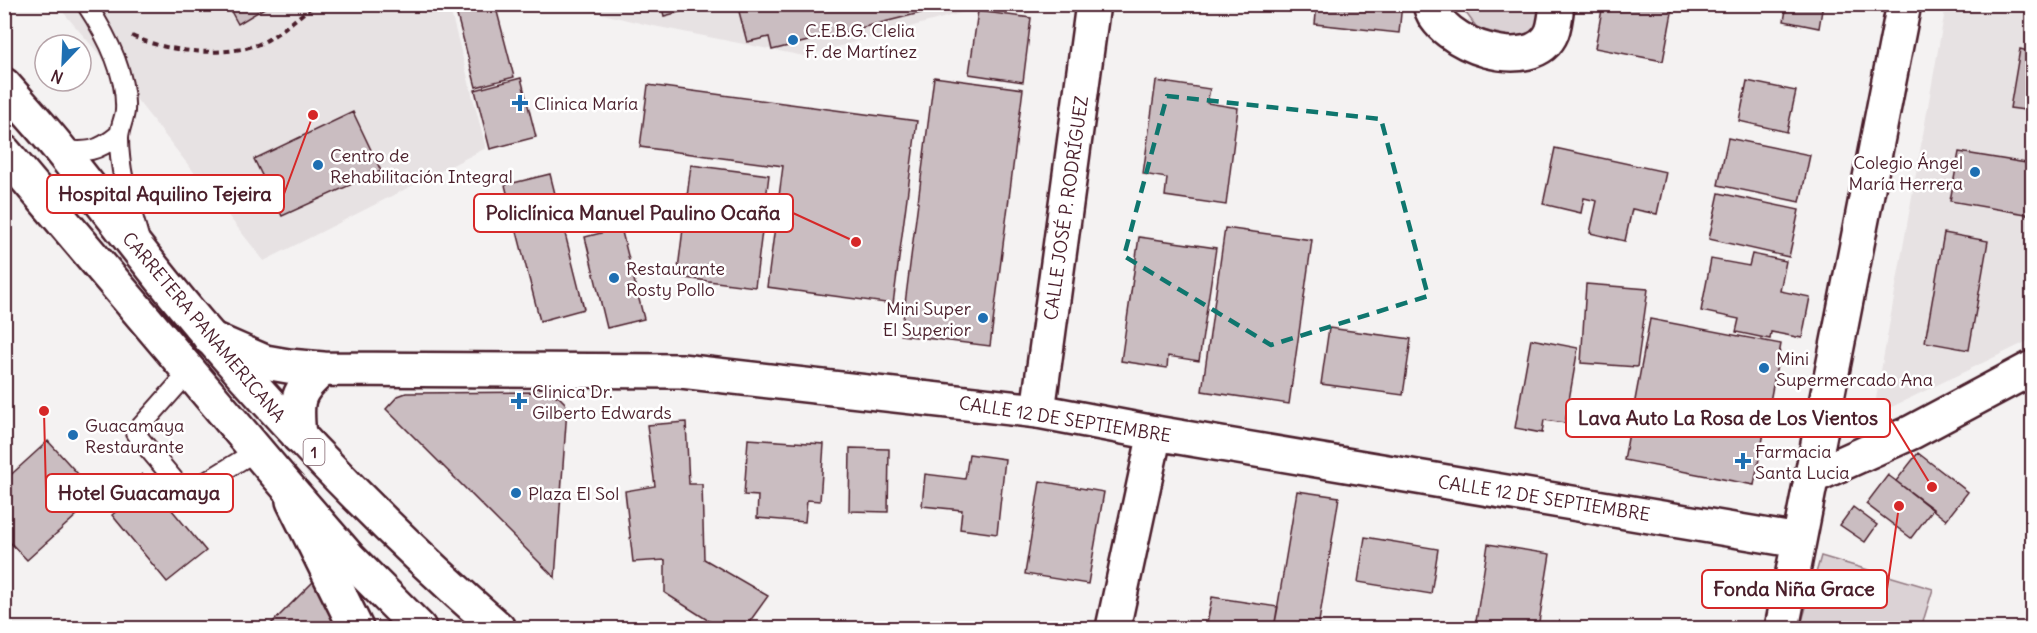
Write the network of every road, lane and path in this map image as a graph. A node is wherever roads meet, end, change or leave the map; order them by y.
1 (86, 4) edge
2 (315, 4) edge
3 (1093, 4) edge
4 (1430, 4) edge
5 (1557, 4) edge
6 (1904, 4) edge
7 (131, 35) dead end
8 (4, 85) edge
9 (4, 116) edge
10 (118, 135) junction
11 (60, 150) junction
12 (4, 152) edge
13 (145, 260) junction
14 (210, 338) junction
15 (2032, 368) edge
16 (323, 369) junction
17 (189, 372) junction
18 (1038, 411) junction
19 (1155, 433) junction
20 (299, 437) junction
21 (256, 451) junction
22 (1812, 477) junction
23 (283, 481) junction
24 (1799, 541) junction
25 (356, 628) edge
26 (419, 628) edge
27 (498, 628) edge
28 (1113, 628) edge
29 (1782, 628) edge

1 - 10 lane
2 - 7 path
3 - 18 main road, CALLE JOSÉ P. RODRÍGUEZ
4 - 5 main road
6 - 22 main road
8 - 11 main road, CARRETERA PANAMERICANA / 1
9 - 11 main road
10 - 11 lane
10 - 13 lane
11 - 13 main road, CARRETERA PANAMERICANA / 1
12 - 17 main road, 1
13 - 14 main road, CARRETERA PANAMERICANA / 1
14 - 16 main road, CALLE 12 DE SEPTIEMBRE
14 - 20 main road, CARRETERA PANAMERICANA / 1
15 - 22 main road
16 - 18 main road, CALLE 12 DE SEPTIEMBRE
16 - 20 main road
17 - 21 main road, 1
17 - 21 lane
18 - 19 main road, CALLE 12 DE SEPTIEMBRE
19 - 24 main road, CALLE 12 DE SEPTIEMBRE
19 - 28 main road
20 - 27 main road, CARRETERA PANAMERICANA / 1
21 - 23 main road, 1
22 - 24 main road
23 - 25 main road
23 - 26 main road, 1
24 - 29 main road

